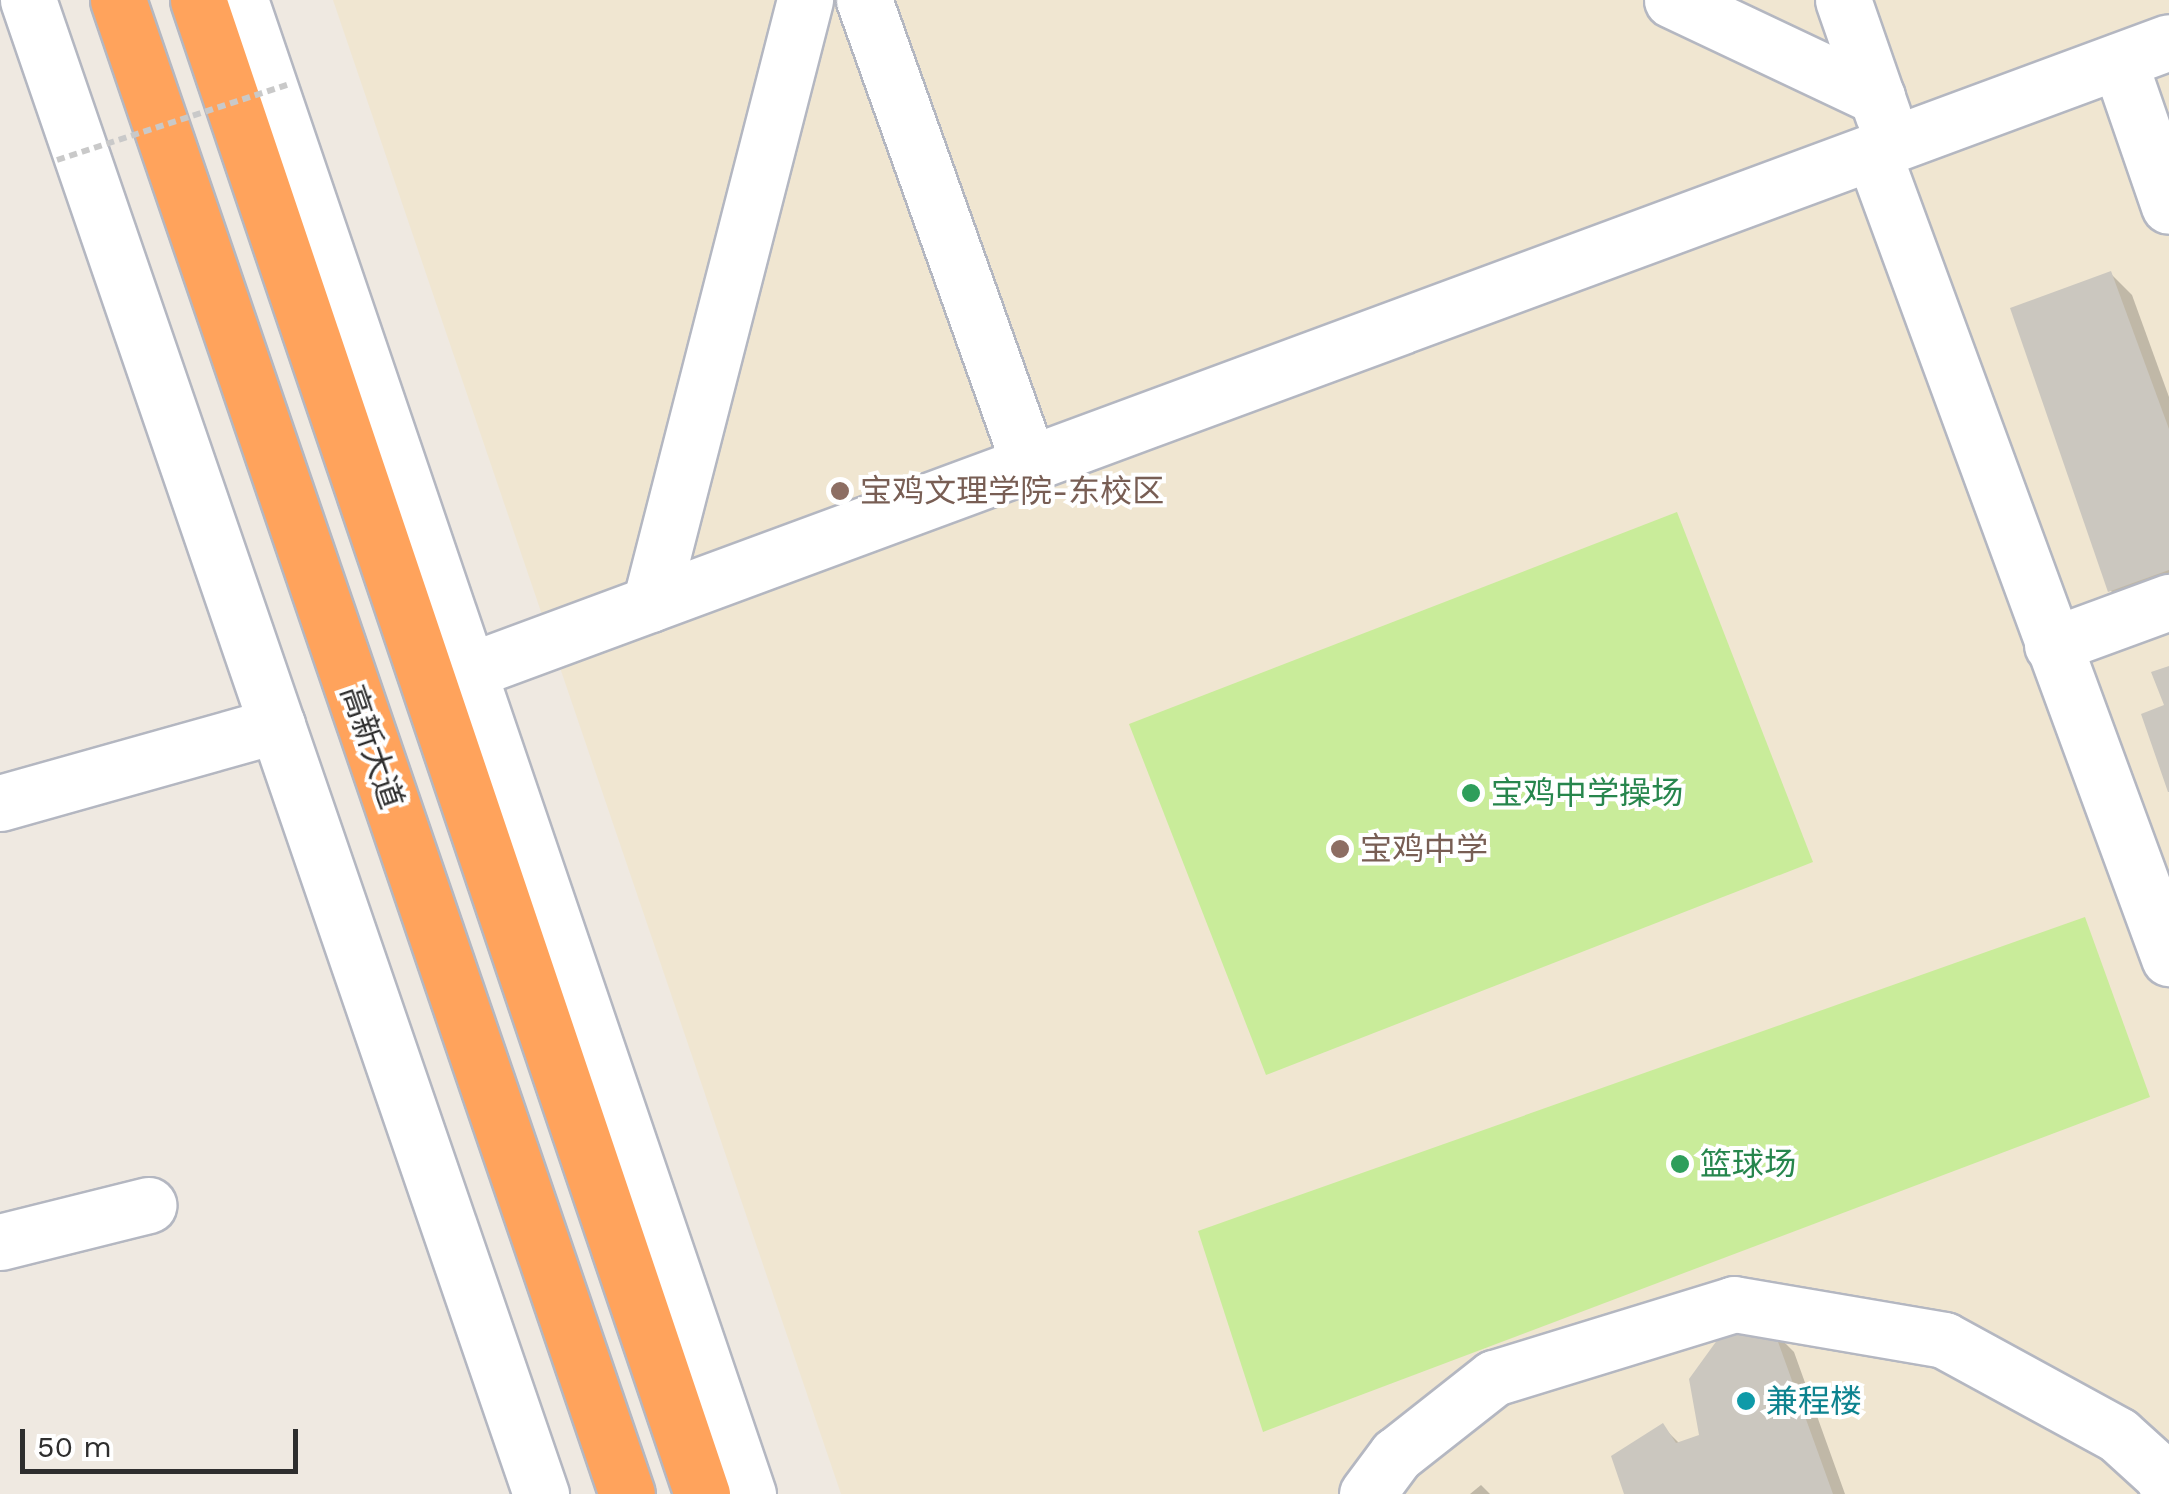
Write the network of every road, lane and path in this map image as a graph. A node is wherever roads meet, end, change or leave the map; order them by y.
1 (28, 0) edge
2 (118, 0) edge
3 (198, 0) edge
4 (240, 0) edge
5 (805, 0) edge
6 (864, 0) edge
7 (1672, 0) edge
8 (1843, 0) edge
9 (2169, 42) edge
10 (2119, 61) junction
11 (287, 86) dead end
12 (1882, 132) junction
13 (57, 160) dead end
14 (2169, 206) edge
15 (1030, 464) junction
16 (2169, 602) edge
17 (650, 604) junction
18 (2052, 645) junction
19 (449, 677) junction
20 (277, 725) junction
21 (0, 803) edge
22 (2169, 958) edge
23 (148, 1205) dead end
24 (0, 1242) edge
25 (2169, 1491) edge
26 (542, 1494) edge
27 (626, 1494) edge
28 (702, 1494) edge
29 (748, 1494) edge
30 (1366, 1494) edge

1 - 20 street
2 - 27 highway, 高新大道
3 - 19 highway
4 - 19 street
5 - 17 street
6 - 15 street
7 - 12 street
8 - 12 street
9 - 10 street
10 - 12 street
10 - 14 street
11 - 13 path, bridge
12 - 15 street
12 - 18 street
15 - 17 street
16 - 18 street
17 - 19 street
18 - 22 street
19 - 28 highway
19 - 29 street
20 - 21 street
20 - 26 street
23 - 24 street
25 - 30 street

